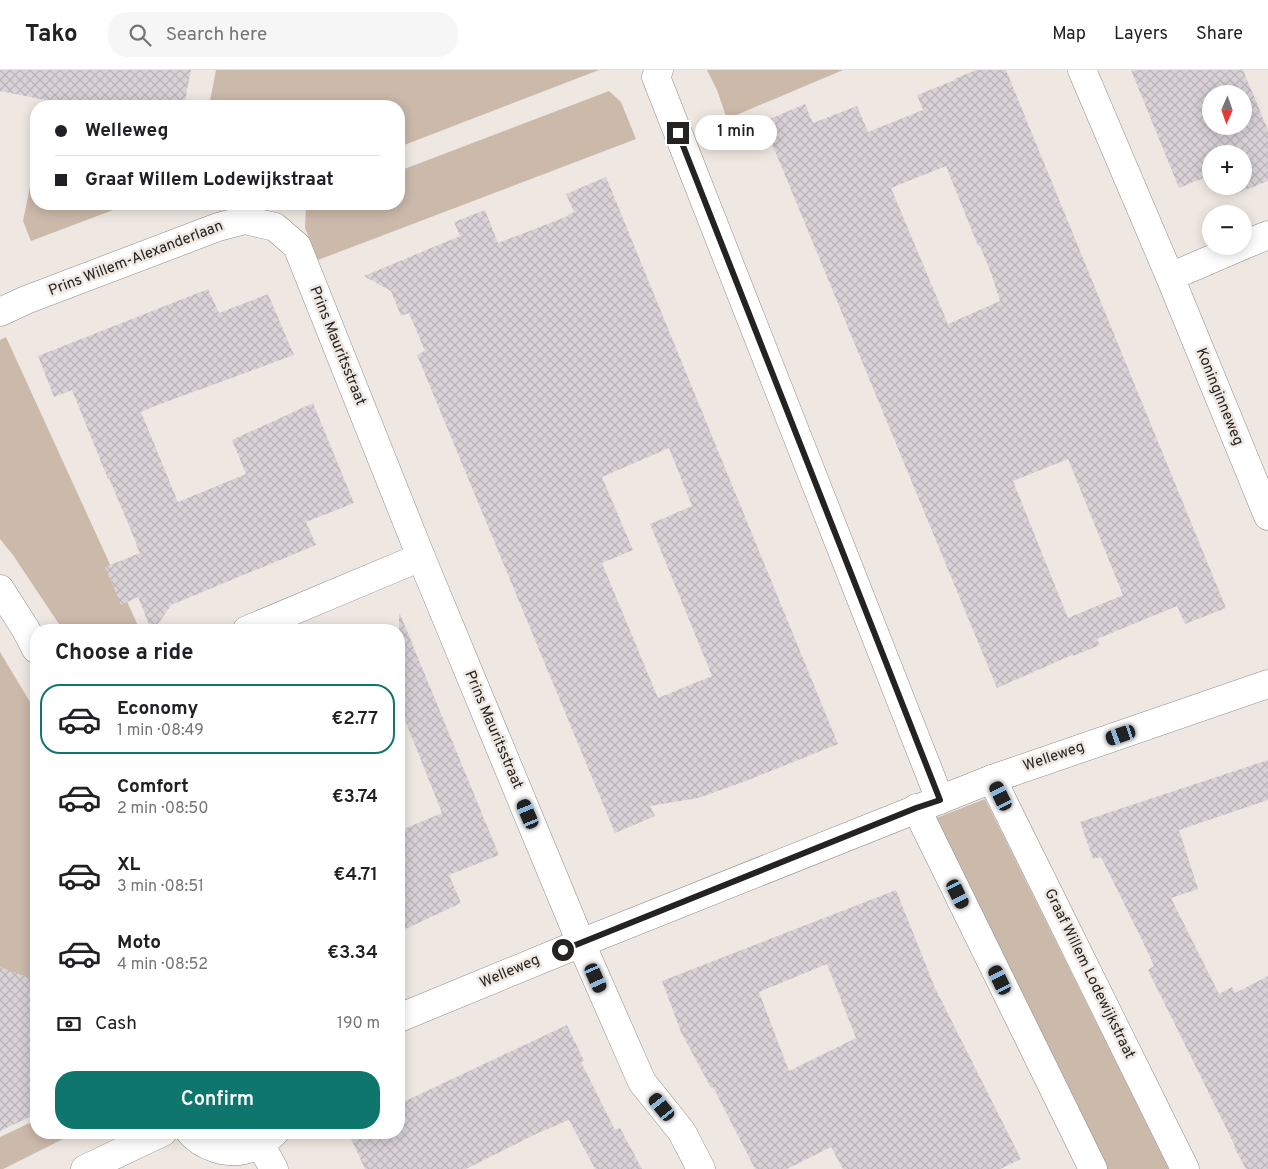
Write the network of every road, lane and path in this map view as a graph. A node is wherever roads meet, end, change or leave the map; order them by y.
1 (1082, 70) edge
2 (657, 74) edge
3 (275, 227) joint
4 (1268, 235) edge
5 (1252, 242) edge
6 (1222, 255) edge
7 (1170, 277) junction
8 (0, 312) edge
9 (1268, 516) edge
10 (421, 557) junction
11 (0, 589) edge
12 (261, 624) edge
13 (30, 638) edge
14 (1268, 684) edge
15 (992, 779) junction
16 (928, 804) junction
17 (581, 943) junction
18 (405, 1016) edge
19 (148, 1139) edge
20 (197, 1139) edge
21 (266, 1139) edge
22 (268, 1139) edge
23 (85, 1169) edge
24 (274, 1169) edge
25 (701, 1169) edge
26 (1093, 1169) edge
27 (1185, 1169) edge

1 - 7 street, Koninginneweg
2 - 16 street
3 - 8 street, Prins Willem-Alexanderlaan
3 - 10 street, Prins Mauritsstraat
4 - 5 street
6 - 7 street
7 - 9 street, Koninginneweg
10 - 12 street
10 - 17 street, Prins Mauritsstraat
11 - 13 street
14 - 15 street, Welleweg
15 - 16 street, Welleweg
15 - 27 street, Graaf Willem Lodewijkstraat
16 - 17 street, Welleweg
16 - 26 street
17 - 18 street, Welleweg
17 - 25 street, Prins Mauritsstraat
19 - 23 street
20 - 21 street
22 - 24 street

